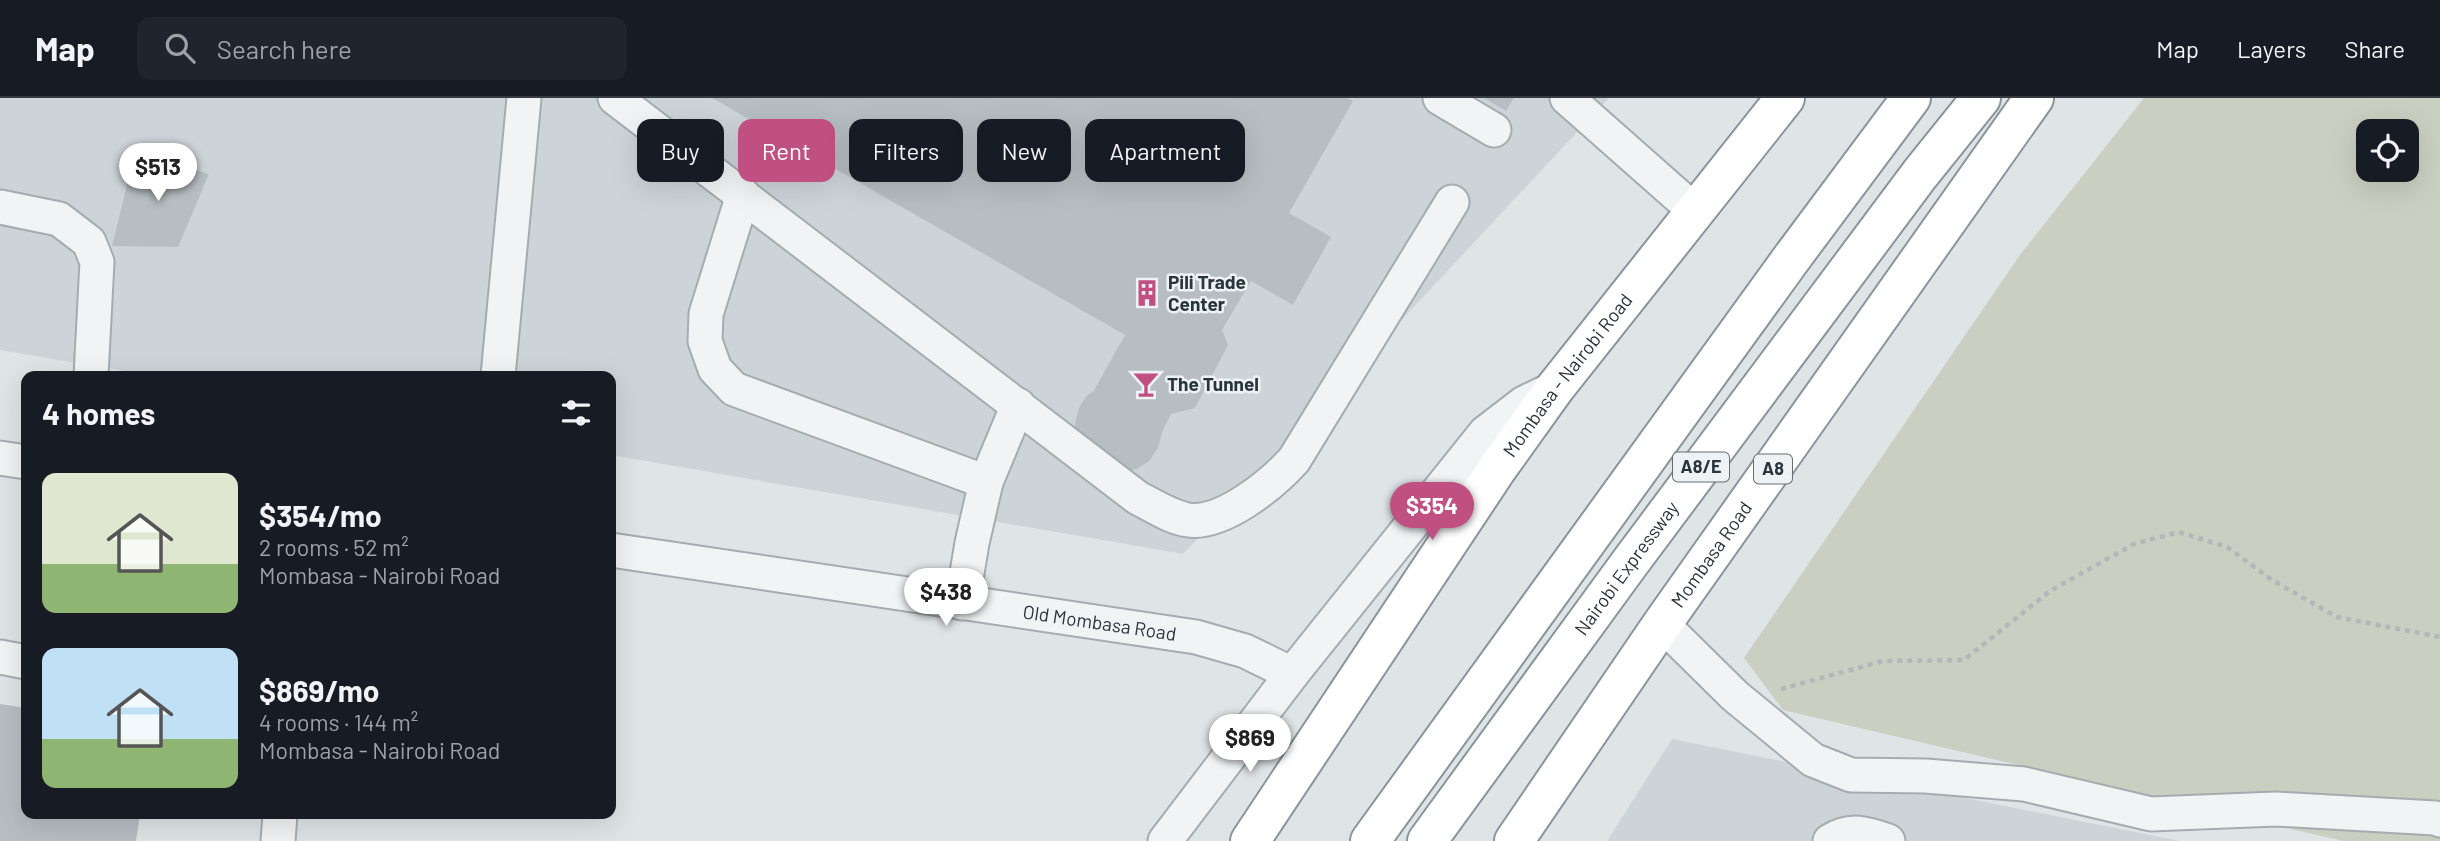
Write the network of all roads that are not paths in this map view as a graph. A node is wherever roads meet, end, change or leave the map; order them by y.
1 (524, 98) edge
2 (615, 98) edge
3 (1440, 98) edge
4 (1567, 98) edge
5 (1785, 98) edge
6 (1911, 98) edge
7 (1981, 98) edge
8 (2034, 98) edge
9 (1494, 130) dead end
10 (743, 195) junction
11 (1452, 202) dead end
12 (0, 207) edge
13 (1695, 211) junction
14 (91, 371) edge
15 (498, 371) edge
16 (1555, 388) junction
17 (1018, 405) junction
18 (0, 458) edge
19 (21, 461) edge
20 (986, 482) junction
21 (616, 551) edge
22 (962, 603) junction
23 (1662, 624) junction
24 (0, 657) edge
25 (21, 661) edge
26 (1292, 674) junction
27 (280, 819) edge
28 (2440, 820) edge
29 (278, 841) edge
30 (1165, 841) edge
31 (1250, 841) edge
32 (1370, 841) edge
33 (1427, 841) edge
34 (1514, 841) edge
35 (1830, 841) edge
36 (1888, 841) edge

1 - 15 street
2 - 10 street
3 - 9 street
4 - 13 street
5 - 13 highway, Mombasa - Nairobi Road
6 - 32 highway, A8/E
7 - 33 highway, Nairobi Expressway / A8/E
8 - 23 highway, Mombasa Road / A8
10 - 17 street
10 - 20 street
11 - 17 street
12 - 14 street
13 - 16 highway, Mombasa - Nairobi Road
16 - 26 street
16 - 31 highway, Mombasa - Nairobi Road
17 - 20 street
18 - 19 street
20 - 22 street
21 - 22 street, Old Mombasa Road
22 - 26 street, Old Mombasa Road
23 - 28 street
23 - 34 highway, Mombasa Road / A8
24 - 25 street
26 - 30 street
27 - 29 street
35 - 36 street

